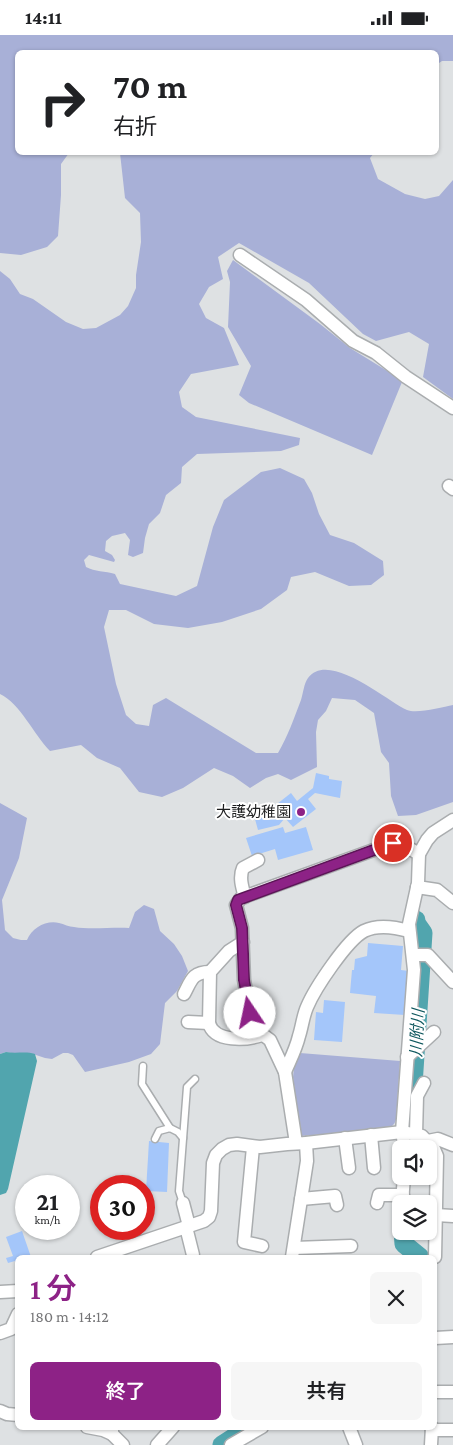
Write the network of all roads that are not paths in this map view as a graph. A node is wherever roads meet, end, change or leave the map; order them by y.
1 (240, 255) dead end
2 (453, 408) edge
3 (453, 820) edge
4 (412, 849) junction
5 (258, 860) dead end
6 (417, 887) junction
7 (245, 897) junction
8 (453, 903) edge
9 (410, 923) junction
10 (242, 942) junction
11 (419, 955) junction
12 (210, 972) junction
13 (453, 982) edge
14 (184, 994) dead end
15 (188, 1022) dead end
16 (209, 1023) junction
17 (434, 1032) dead end
18 (262, 1035) junction
19 (413, 1052) junction
20 (143, 1066) dead end
21 (285, 1072) junction
22 (195, 1079) dead end
23 (424, 1083) dead end
24 (170, 1128) junction
25 (409, 1133) junction
26 (371, 1135) junction
27 (183, 1138) junction
28 (345, 1138) junction
29 (155, 1139) dead end
30 (407, 1140) edge
31 (427, 1140) edge
32 (433, 1140) edge
33 (301, 1143) junction
34 (453, 1145) edge
35 (253, 1147) junction
36 (349, 1168) dead end
37 (374, 1168) dead end
38 (392, 1197) edge
39 (301, 1199) junction
40 (183, 1203) joint
41 (377, 1203) dead end
42 (337, 1205) dead end
43 (437, 1215) edge
44 (453, 1215) edge
45 (188, 1226) junction
46 (435, 1240) edge
47 (344, 1243) dead end
48 (262, 1246) dead end
49 (293, 1253) edge
50 (105, 1255) edge
51 (193, 1255) dead end
52 (435, 1255) edge
53 (15, 1291) edge
54 (0, 1292) edge
55 (15, 1320) edge
56 (0, 1333) edge
57 (453, 1337) edge
58 (437, 1338) edge
59 (437, 1392) edge
60 (453, 1392) edge
61 (0, 1411) edge
62 (15, 1415) edge
63 (437, 1429) edge
64 (96, 1430) edge
65 (171, 1430) edge
66 (257, 1430) edge
67 (350, 1430) edge
68 (432, 1430) edge
69 (453, 1430) edge
70 (111, 1435) edge
71 (123, 1445) edge
72 (157, 1445) edge
73 (231, 1445) edge
74 (356, 1445) edge
75 (431, 1445) edge

1 - 2 street
3 - 4 street
4 - 6 street
4 - 7 street
5 - 7 street
6 - 8 street
6 - 9 street
7 - 10 street
9 - 11 street
9 - 21 street
10 - 12 street
10 - 18 street
11 - 13 street
11 - 19 street
12 - 14 street
12 - 16 street
15 - 16 street
16 - 18 street
17 - 19 street
18 - 21 street
19 - 25 street
20 - 24 lane
21 - 33 street
22 - 27 lane
23 - 25 street
24 - 27 lane
24 - 29 lane
25 - 26 street
25 - 30 street
25 - 31 street
26 - 28 street
26 - 37 street
27 - 40 lane
28 - 33 street
28 - 36 street
32 - 34 street
33 - 35 street
33 - 39 street
35 - 45 street
35 - 48 street
38 - 41 street
39 - 42 street
39 - 49 street
40 - 45 street
43 - 44 street
45 - 50 street
45 - 51 street
46 - 52 street
47 - 49 street
53 - 54 street
55 - 56 street
57 - 58 street
59 - 60 street
61 - 62 street
63 - 69 street
64 - 70 street
65 - 72 street
66 - 73 street
67 - 74 street
68 - 75 street
70 - 71 street

